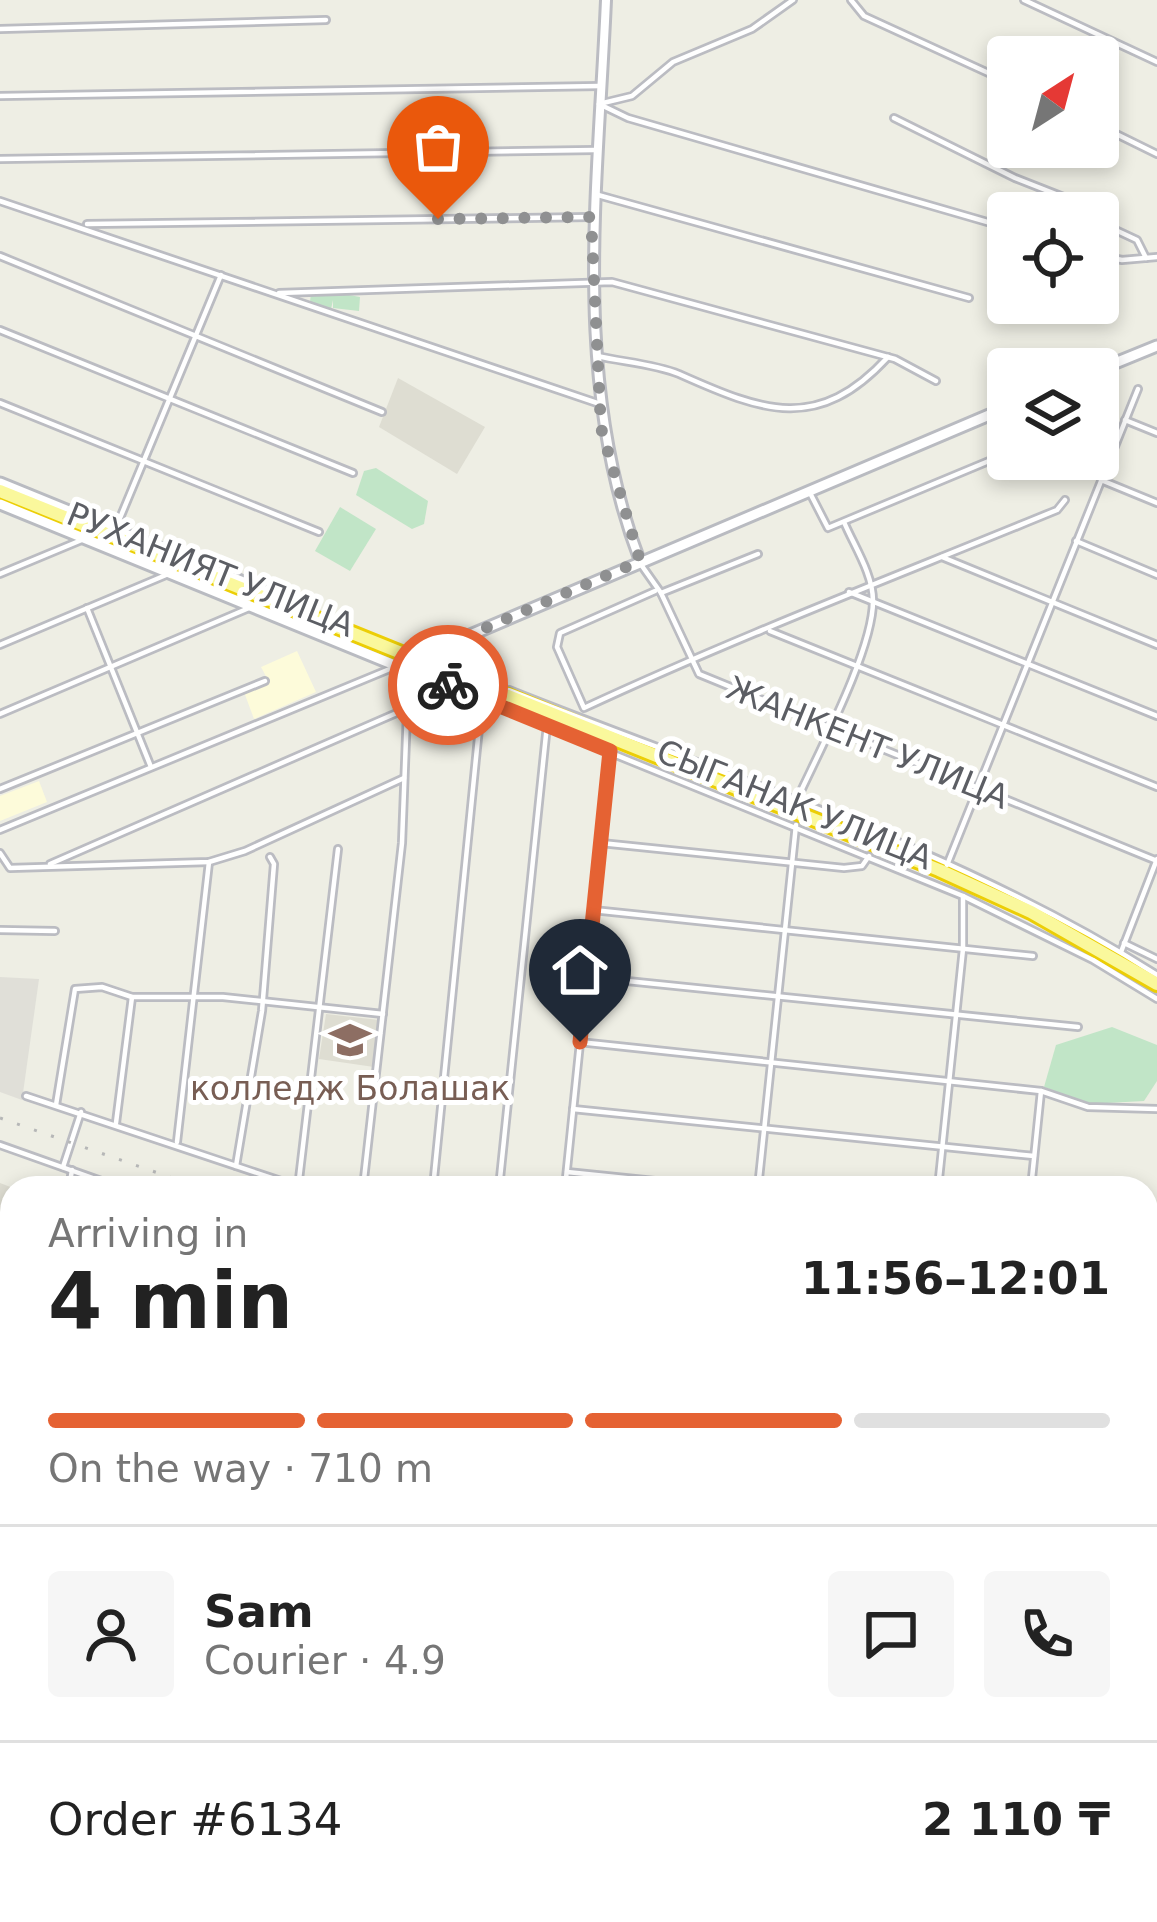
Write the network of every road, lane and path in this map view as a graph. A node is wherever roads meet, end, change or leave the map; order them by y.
1 (606, 0) edge
2 (793, 0) edge
3 (851, 0) edge
4 (1024, 0) edge
5 (326, 20) dead end
6 (0, 29) edge
7 (1157, 62) edge
8 (987, 72) edge
9 (602, 86) junction
10 (0, 95) edge
11 (599, 104) junction
12 (894, 118) dead end
13 (1119, 135) edge
14 (595, 150) junction
15 (1157, 154) edge
16 (0, 159) edge
17 (592, 194) junction
18 (0, 201) edge
19 (591, 217) junction
20 (987, 223) edge
21 (78, 224) junction
22 (0, 256) edge
23 (1119, 256) edge
24 (1157, 257) edge
25 (1146, 258) junction
26 (222, 274) junction
27 (596, 283) junction
28 (279, 293) junction
29 (968, 298) dead end
30 (0, 330) edge
31 (197, 334) junction
32 (1157, 346) edge
33 (597, 356) junction
34 (888, 357) junction
35 (1119, 361) edge
36 (936, 381) dead end
37 (1138, 388) dead end
38 (171, 398) junction
39 (0, 403) edge
40 (600, 404) junction
41 (382, 412) dead end
42 (987, 416) edge
43 (1125, 419) junction
44 (1157, 433) edge
45 (144, 461) junction
46 (987, 463) edge
47 (353, 473) dead end
48 (1101, 481) junction
49 (809, 490) junction
50 (0, 494) edge
51 (1065, 500) dead end
52 (1157, 503) edge
53 (844, 522) junction
54 (115, 530) junction
55 (319, 532) dead end
56 (84, 538) junction
57 (1076, 541) junction
58 (758, 554) dead end
59 (942, 557) junction
60 (640, 561) junction
61 (171, 573) junction
62 (0, 574) edge
63 (1157, 574) edge
64 (870, 582) junction
65 (658, 592) junction
66 (849, 592) junction
67 (874, 604) junction
68 (1050, 604) junction
69 (254, 607) junction
70 (87, 608) junction
71 (770, 631) junction
72 (0, 645) edge
73 (1157, 645) edge
74 (411, 663) junction
75 (691, 663) junction
76 (855, 664) junction
77 (1026, 666) junction
78 (109, 668) junction
79 (265, 681) dead end
80 (482, 698) junction
81 (408, 708) junction
82 (0, 714) edge
83 (1157, 716) edge
84 (547, 725) junction
85 (829, 726) junction
86 (1002, 726) junction
87 (136, 731) junction
88 (610, 751) junction
89 (151, 767) junction
90 (405, 777) junction
91 (977, 787) junction
92 (1157, 787) edge
93 (0, 789) edge
94 (795, 804) junction
95 (796, 825) junction
96 (0, 830) edge
97 (601, 844) junction
98 (338, 849) dead end
99 (0, 853) edge
100 (270, 856) dead end
101 (869, 856) junction
102 (1157, 860) edge
103 (209, 862) junction
104 (794, 862) junction
105 (946, 865) junction
106 (46, 866) junction
107 (963, 896) junction
108 (593, 910) junction
109 (0, 929) edge
110 (787, 930) junction
111 (55, 932) dead end
112 (1124, 943) junction
113 (963, 949) junction
114 (1121, 952) junction
115 (1033, 956) dead end
116 (1157, 959) edge
117 (1157, 975) edge
118 (588, 977) junction
119 (1157, 987) edge
120 (132, 997) junction
121 (196, 997) junction
122 (780, 997) junction
123 (1157, 999) edge
124 (259, 1000) junction
125 (321, 1007) junction
126 (383, 1014) junction
127 (956, 1016) junction
128 (1078, 1027) dead end
129 (580, 1042) junction
130 (772, 1062) junction
131 (950, 1081) junction
132 (1041, 1091) junction
133 (26, 1096) dead end
134 (56, 1105) junction
135 (573, 1109) junction
136 (1157, 1109) edge
137 (81, 1112) junction
138 (116, 1123) junction
139 (765, 1129) junction
140 (177, 1144) junction
141 (0, 1145) edge
142 (942, 1147) junction
143 (1034, 1156) junction
144 (236, 1166) junction
145 (63, 1167) junction
146 (72, 1170) junction
147 (566, 1172) junction
148 (71, 1176) edge
149 (88, 1176) edge
150 (265, 1176) edge
151 (300, 1176) edge
152 (364, 1176) edge
153 (434, 1176) edge
154 (500, 1176) edge
155 (566, 1176) edge
156 (605, 1176) edge
157 (759, 1176) edge
158 (939, 1176) edge
159 (1032, 1176) edge
160 (0, 1356) edge
161 (0, 1408) edge

1 - 9 street
2 - 11 street
3 - 8 street
4 - 7 street
5 - 6 street
9 - 10 street
9 - 11 street
11 - 14 street
11 - 20 street
12 - 25 street
13 - 15 street
14 - 16 street
14 - 17 street
17 - 19 street
17 - 29 street
18 - 21 street
19 - 21 street
19 - 27 street
21 - 26 street
22 - 31 street
23 - 25 street
24 - 25 street
26 - 28 street
26 - 31 street
27 - 28 street
27 - 33 street
27 - 34 street
28 - 40 street
30 - 38 street
31 - 38 street
31 - 41 street
32 - 35 main road
33 - 34 street
33 - 40 street
34 - 36 street
37 - 43 street
38 - 45 street
38 - 47 street
39 - 45 street
40 - 60 street
42 - 49 main road
43 - 44 street
43 - 48 street
45 - 54 street
45 - 55 street
46 - 53 street
48 - 52 street
48 - 57 street
49 - 53 street
49 - 60 main road
50 - 54 main road, РУХАНИЯТ УЛИЦА
50 - 56 main road, РУХАНИЯТ УЛИЦА
50 - 74 highway
51 - 59 street
53 - 64 street
54 - 74 main road, РУХАНИЯТ УЛИЦА
56 - 61 main road, РУХАНИЯТ УЛИЦА
56 - 62 street
57 - 63 street
57 - 68 street
58 - 65 street
59 - 64 street
59 - 68 street
60 - 65 street, ЖАНКЕНТ УЛИЦА
60 - 74 main road
61 - 69 main road, РУХАНИЯТ УЛИЦА
61 - 70 street
64 - 66 street
64 - 67 street
65 - 75 street, ЖАНКЕНТ УЛИЦА
65 - 75 street
66 - 67 street
66 - 71 street
67 - 76 street
67 - 77 street
68 - 73 street
68 - 77 street
69 - 74 main road, РУХАНИЯТ УЛИЦА
69 - 78 street
70 - 72 street
70 - 78 street
71 - 75 street
71 - 76 street
74 - 80 street
74 - 81 street
74 - 89 street
74 - 94 street, СЫГАНАК УЛИЦА
74 - 119 highway
75 - 85 street, ЖАНКЕНТ УЛИЦА
76 - 85 street
76 - 86 street
77 - 83 street
77 - 86 street
78 - 82 street
78 - 87 street
79 - 87 street
80 - 84 street
80 - 153 street
81 - 90 street
81 - 106 street
84 - 88 street
84 - 154 street
85 - 91 street, ЖАНКЕНТ УЛИЦА
85 - 94 street
86 - 91 street
86 - 92 street
87 - 89 street
87 - 93 street
88 - 95 street
88 - 97 street
89 - 96 street
90 - 103 street
90 - 126 street
91 - 102 street, ЖАНКЕНТ УЛИЦА
91 - 105 street
94 - 105 street, СЫГАНАК УЛИЦА
95 - 101 street
95 - 104 street
97 - 104 street
97 - 108 street
98 - 125 street
99 - 106 street
100 - 124 street
101 - 104 street
101 - 107 street
102 - 112 street
103 - 106 street
103 - 121 street
104 - 110 street
105 - 114 street, СЫГАНАК УЛИЦА
107 - 113 street
107 - 123 street
108 - 110 street
108 - 118 street
109 - 111 street
110 - 113 street
110 - 122 street
112 - 114 street
112 - 116 street
113 - 115 street
113 - 127 street
114 - 117 street, СЫГАНАК УЛИЦА
118 - 122 street
118 - 129 street
120 - 121 street
120 - 134 street
120 - 138 street
121 - 124 street
121 - 140 street
122 - 127 street
122 - 130 street
124 - 125 street
124 - 144 street
125 - 126 street
125 - 151 street
126 - 152 street
127 - 128 street
127 - 131 street
129 - 130 street
129 - 135 street
130 - 131 street
130 - 139 street
131 - 132 street
131 - 142 street
132 - 136 street
132 - 143 street
133 - 134 street
134 - 137 street
135 - 139 street
135 - 147 street
137 - 138 street
137 - 145 street
138 - 140 street
139 - 142 street
139 - 157 street
140 - 144 street
141 - 145 street
142 - 143 street
142 - 158 street
143 - 159 street
144 - 150 street
145 - 146 street
146 - 148 street
146 - 149 street
147 - 155 street
147 - 156 street
160 - 161 street

